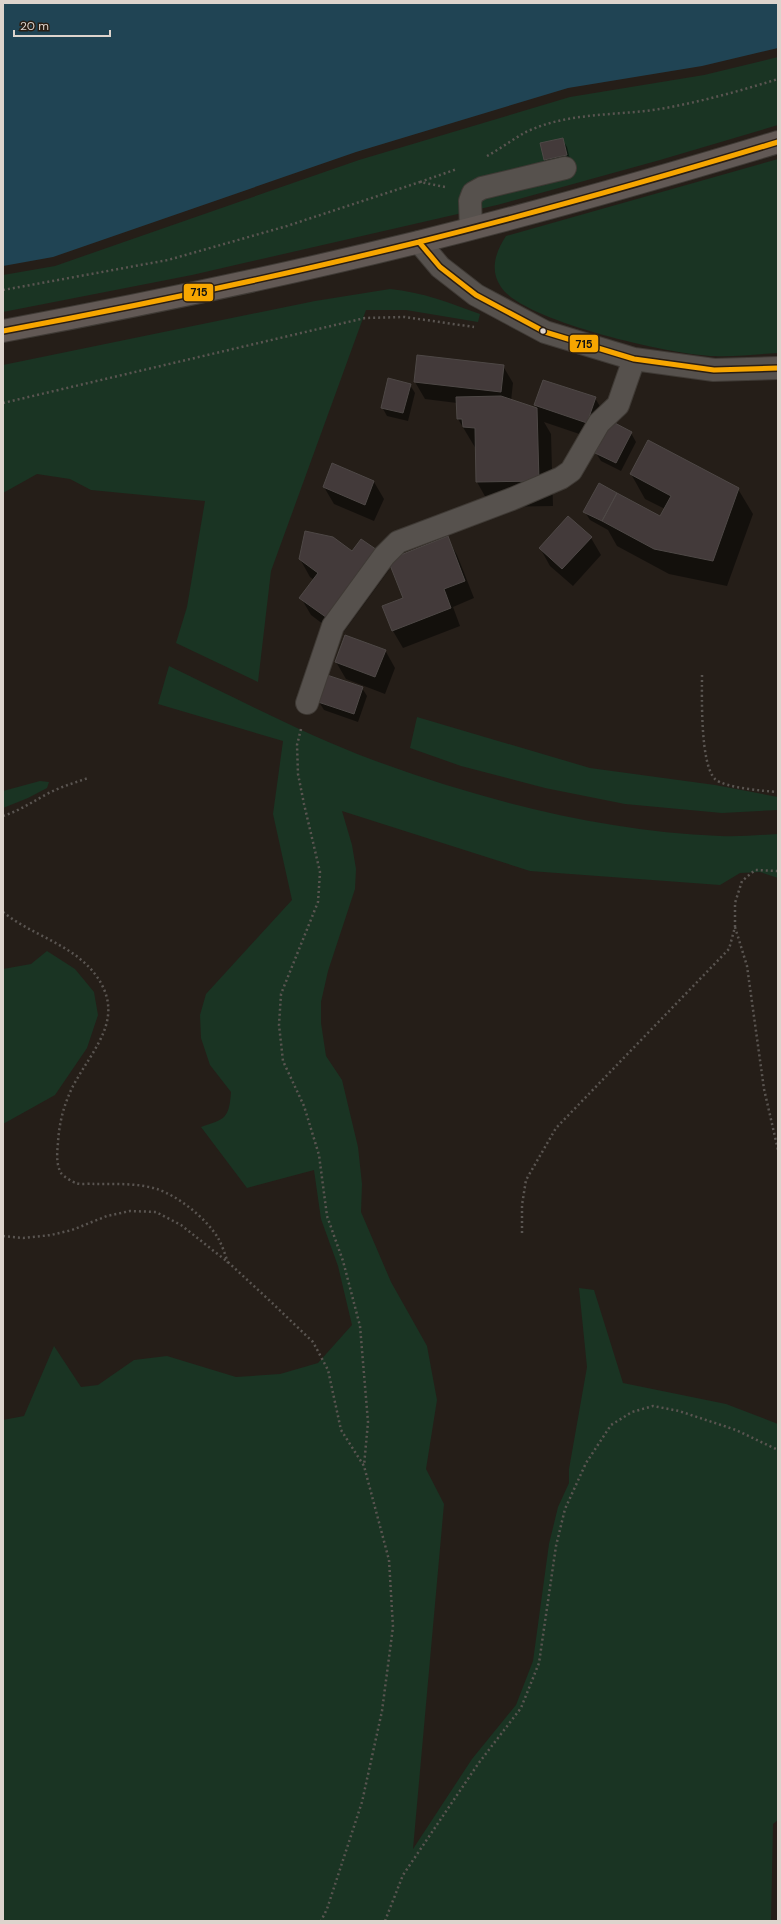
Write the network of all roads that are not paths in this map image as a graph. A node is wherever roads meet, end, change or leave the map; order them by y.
1 (778, 142) edge
2 (565, 168) dead end
3 (471, 228) junction
4 (419, 242) junction
5 (3, 331) edge
6 (634, 358) junction
7 (778, 368) edge
8 (307, 703) road end

1 - 3 main road
2 - 3 street
3 - 4 main road
4 - 5 main road
4 - 6 street
6 - 7 street
6 - 8 street

